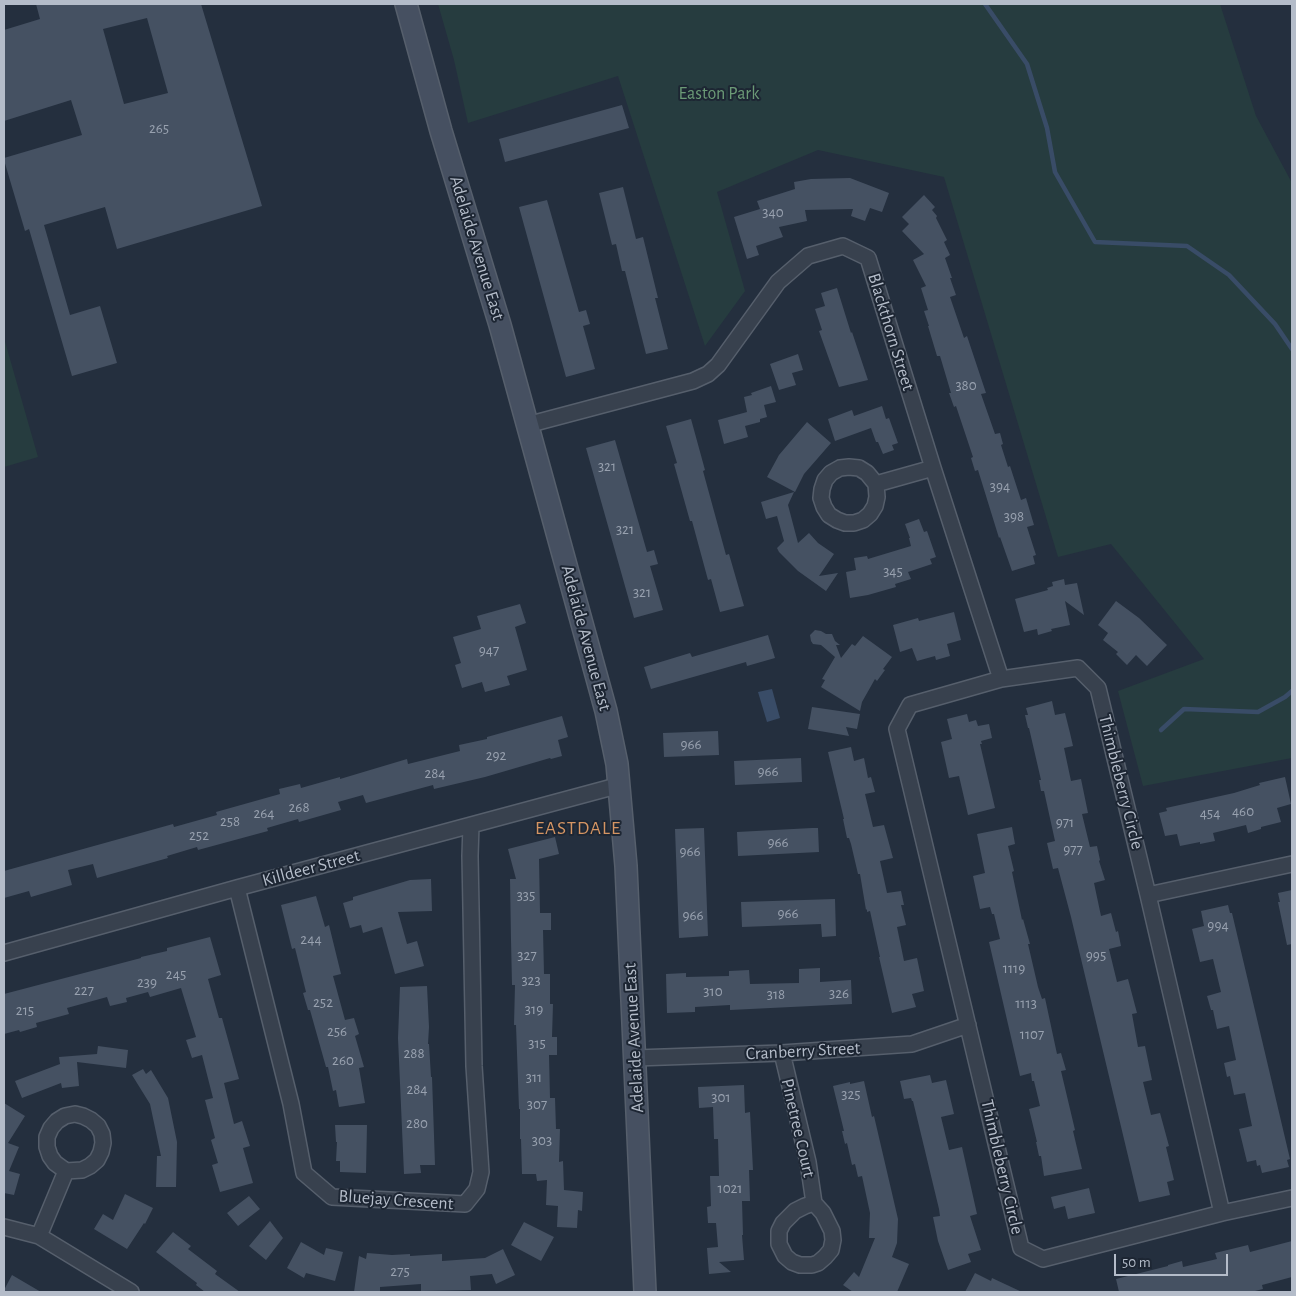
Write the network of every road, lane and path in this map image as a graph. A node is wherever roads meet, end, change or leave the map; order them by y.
1 (406, 4) edge
2 (527, 425) junction
3 (933, 468) junction
4 (876, 484) dead end
5 (1001, 679) junction
6 (620, 785) junction
7 (471, 825) junction
8 (1292, 864) edge
9 (237, 888) junction
10 (1148, 895) junction
11 (4, 953) edge
12 (968, 1025) junction
13 (782, 1053) junction
14 (635, 1058) junction
15 (66, 1172) dead end
16 (1292, 1198) edge
17 (814, 1203) dead end
18 (1222, 1213) junction
19 (4, 1227) edge
20 (39, 1236) junction
21 (130, 1292) edge
22 (646, 1292) edge

1 - 2 main road, Adelaide Avenue East
2 - 3 street, Blackthorn Street
2 - 6 main road, Adelaide Avenue East
3 - 4 street
3 - 5 street, Blackthorn Street
5 - 10 street, Thimbleberry Circle
5 - 12 street, Thimbleberry Circle
6 - 7 street, Killdeer Street
6 - 14 main road, Adelaide Avenue East
7 - 9 street, Killdeer Street
7 - 9 street, Bluejay Crescent
8 - 10 street
9 - 11 street, Killdeer Street
10 - 18 street, Thimbleberry Circle
12 - 13 street, Cranberry Street
12 - 18 street, Thimbleberry Circle
13 - 14 street, Cranberry Street
13 - 17 street, Pinetree Court
14 - 22 main road, Adelaide Avenue East
15 - 20 street
16 - 18 street
19 - 20 street
20 - 21 street

